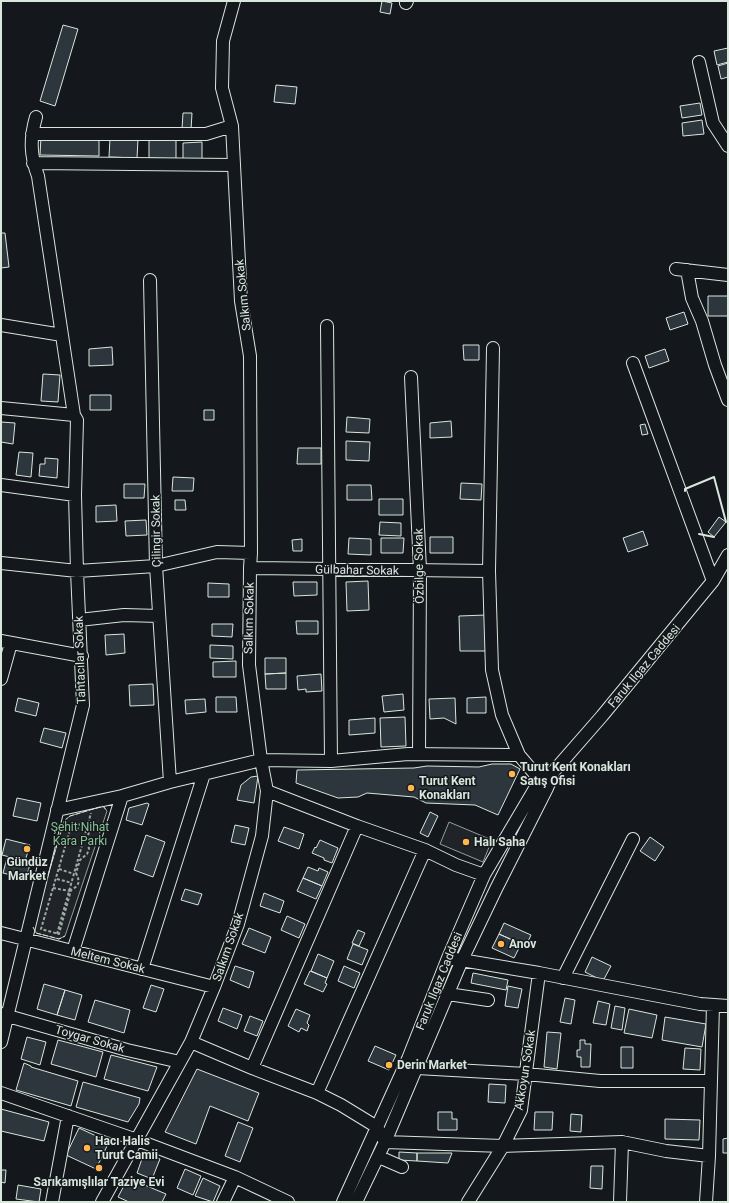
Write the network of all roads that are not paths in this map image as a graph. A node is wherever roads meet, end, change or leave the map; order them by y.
1 (234, 1) edge
2 (699, 62) dead end
3 (36, 118) dead end
4 (232, 126) junction
5 (32, 134) junction
6 (728, 146) edge
7 (33, 163) junction
8 (233, 165) junction
9 (728, 275) edge
10 (150, 280) dead end
11 (1, 325) edge
12 (327, 326) dead end
13 (62, 334) junction
14 (493, 348) dead end
15 (633, 363) dead end
16 (411, 377) dead end
17 (728, 400) edge
18 (1, 408) edge
19 (74, 415) junction
20 (1, 485) edge
21 (75, 495) junction
22 (251, 553) junction
23 (728, 555) edge
24 (1, 563) edge
25 (156, 566) junction
26 (250, 568) junction
27 (329, 570) junction
28 (420, 570) junction
29 (77, 571) junction
30 (489, 571) junction
31 (713, 581) junction
32 (159, 616) junction
33 (80, 620) junction
34 (6, 642) edge
35 (82, 656) junction
36 (1, 679) edge
37 (419, 754) junction
38 (519, 755) junction
39 (261, 760) junction
40 (331, 761) junction
41 (554, 771) junction
42 (204, 774) junction
43 (540, 780) junction
44 (170, 782) junction
45 (267, 791) junction
46 (122, 796) junction
47 (58, 810) junction
48 (357, 826) junction
49 (634, 839) dead end
50 (425, 850) junction
51 (484, 875) junction
52 (1, 932) edge
53 (26, 939) junction
54 (73, 951) junction
55 (448, 958) junction
56 (462, 960) junction
57 (142, 969) junction
58 (539, 973) junction
59 (563, 978) junction
60 (214, 987) junction
61 (448, 994) junction
62 (488, 1000) dead end
63 (712, 1005) junction
64 (728, 1006) edge
65 (4, 1015) edge
66 (1, 1042) edge
67 (191, 1042) junction
68 (180, 1062) junction
69 (252, 1068) junction
70 (417, 1068) junction
71 (526, 1074) junction
72 (711, 1081) junction
73 (1, 1093) edge
74 (317, 1093) junction
75 (68, 1116) junction
76 (377, 1127) junction
77 (137, 1140) junction
78 (386, 1142) junction
79 (622, 1142) junction
80 (503, 1146) junction
81 (709, 1156) junction
82 (379, 1157) junction
83 (402, 1167) dead end
84 (235, 1177) junction
85 (52, 1202) edge
86 (102, 1202) edge
87 (223, 1202) edge
88 (288, 1202) edge
89 (342, 1202) edge
90 (356, 1202) edge
91 (468, 1202) edge
92 (620, 1202) edge
93 (706, 1202) edge

1 - 4 street, Salkım Sokak
2 - 6 street
3 - 5 street, Tahtacılar Sokak
4 - 5 street
4 - 8 street, Salkım Sokak
5 - 7 street, Tahtacılar Sokak
7 - 8 street
7 - 13 street, Tahtacılar Sokak
8 - 22 street, Salkım Sokak
9 - 17 street
10 - 25 street, Çilingir Sokak
11 - 13 street
12 - 27 street
13 - 19 street, Tahtacılar Sokak
14 - 30 street
15 - 31 street
16 - 28 street, Özbilge Sokak
18 - 19 street
19 - 21 street, Tahtacılar Sokak
20 - 21 street
21 - 29 street, Tahtacılar Sokak
22 - 25 street
22 - 26 street, Salkım Sokak
23 - 31 street, Faruk Ilgaz Caddesi
24 - 29 street
25 - 29 street
25 - 32 street, Çilingir Sokak
26 - 27 street, Gülbahar Sokak
26 - 39 street, Salkım Sokak
27 - 28 street, Gülbahar Sokak
27 - 40 street
28 - 30 street, Gülbahar Sokak
28 - 37 street, Özbilge Sokak
29 - 33 street, Tahtacılar Sokak
30 - 38 street
31 - 41 street, Faruk Ilgaz Caddesi
32 - 33 street
32 - 44 street, Çilingir Sokak
33 - 35 street, Tahtacılar Sokak
34 - 35 street
34 - 36 street
35 - 47 street, Tahtacılar Sokak
37 - 38 street
37 - 40 street
38 - 43 street
39 - 40 street
39 - 42 street
39 - 45 street, Salkım Sokak
41 - 43 street, Faruk Ilgaz Caddesi
41 - 56 street, Faruk Ilgaz Caddesi
42 - 44 street
42 - 57 street
43 - 51 street, Faruk Ilgaz Caddesi
44 - 46 street
45 - 48 street
45 - 60 street, Salkım Sokak
46 - 47 street
46 - 54 street
47 - 53 street, Tahtacılar Sokak
48 - 50 street
48 - 69 street
49 - 59 street
50 - 51 street
50 - 74 street
51 - 55 street, Faruk Ilgaz Caddesi
52 - 53 street, Meltem Sokak
53 - 54 street, Meltem Sokak
53 - 65 street, Tahtacılar Sokak
54 - 57 street, Meltem Sokak
55 - 56 street
55 - 76 street, Faruk Ilgaz Caddesi
56 - 58 street
56 - 61 street, Faruk Ilgaz Caddesi
57 - 60 street, Meltem Sokak
58 - 59 street
58 - 71 street, Akkoyun Sokak
59 - 63 street
60 - 67 street, Salkım Sokak
61 - 62 street
61 - 70 street, Faruk Ilgaz Caddesi
63 - 64 street
63 - 72 street
65 - 66 street, Tahtacılar Sokak
65 - 68 street, Toygar Sokak
67 - 68 street, Salkım Sokak
67 - 69 street
68 - 77 street, Salkım Sokak
69 - 74 street
70 - 71 street
70 - 78 street, Faruk Ilgaz Caddesi
71 - 72 street
71 - 80 street, Akkoyun Sokak
72 - 81 street
73 - 75 street
74 - 76 street
75 - 77 street
75 - 85 street
76 - 78 street
76 - 89 street, Faruk Ilgaz Caddesi
77 - 84 street
77 - 86 street, Salkım Sokak
78 - 80 street
78 - 82 street, Faruk Ilgaz Caddesi
79 - 80 street
79 - 81 street
79 - 92 street
80 - 91 street, Akkoyun Sokak
81 - 93 street
82 - 83 street
82 - 90 street, Faruk Ilgaz Caddesi
84 - 87 street
84 - 88 street

